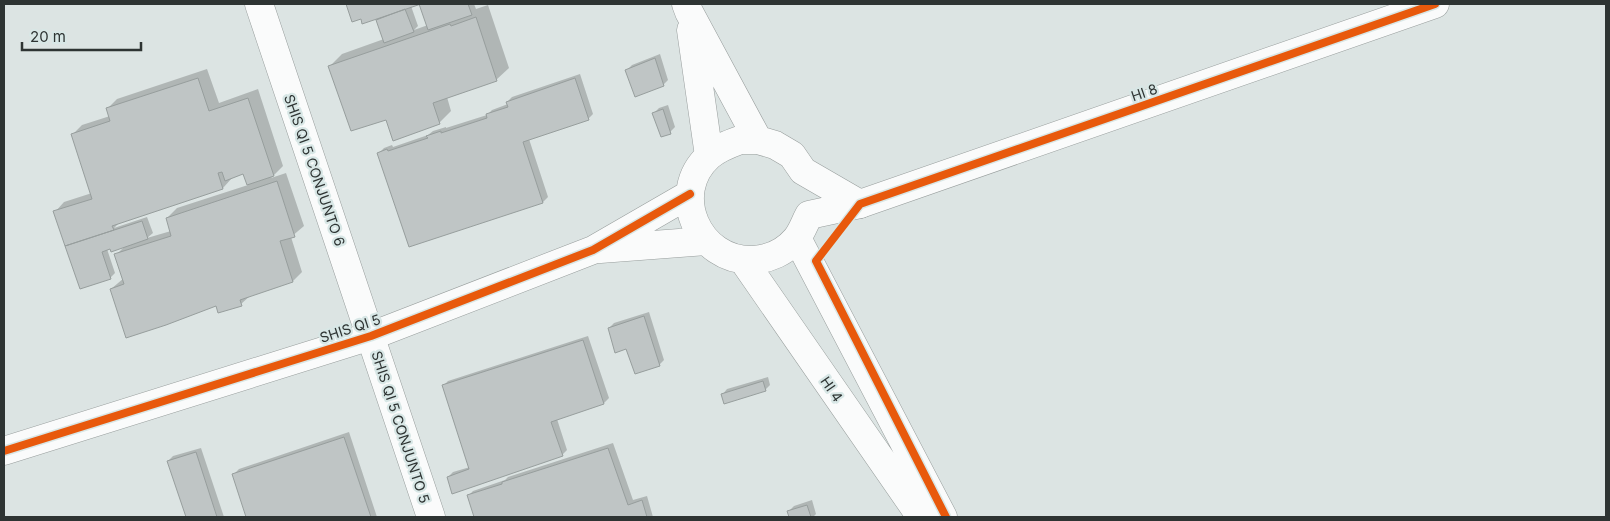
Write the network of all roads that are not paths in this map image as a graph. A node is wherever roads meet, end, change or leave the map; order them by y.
1 (259, 4) edge
2 (1435, 4) edge
3 (688, 8) edge
4 (758, 140) junction
5 (709, 156) junction
6 (690, 194) junction
7 (860, 204) junction
8 (797, 238) junction
9 (706, 241) junction
10 (593, 250) junction
11 (743, 260) junction
12 (371, 336) junction
13 (4, 451) edge
14 (431, 517) edge
15 (921, 517) edge
16 (943, 517) edge

1 - 12 street, SHIS QI 5 CONJUNTO 6
2 - 7 street, HI 8
3 - 4 street
3 - 5 street
4 - 5 street
4 - 7 street
5 - 6 street
6 - 9 street
6 - 10 street, SHIS QI 5
7 - 8 street, HI 8
8 - 11 street
8 - 16 street
9 - 10 street, SHIS QI 5
9 - 11 street
10 - 12 street, SHIS QI 5
11 - 15 street, HI 4
12 - 13 street, SHIS QI 5
12 - 14 street, SHIS QI 5 CONJUNTO 5

